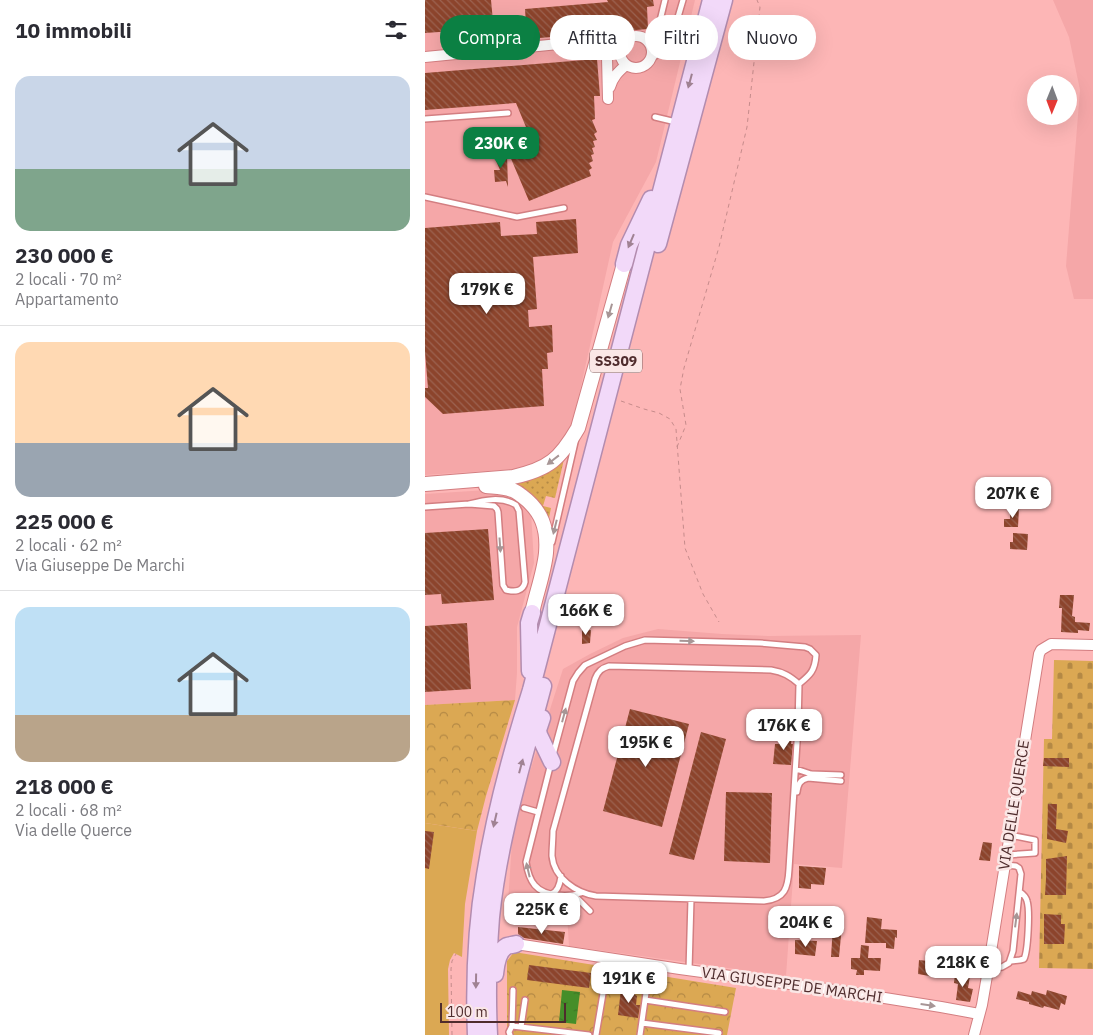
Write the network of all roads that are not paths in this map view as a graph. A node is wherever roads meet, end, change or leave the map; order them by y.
1 (665, 0) edge
2 (683, 0) edge
3 (711, 0) edge
4 (724, 0) edge
5 (661, 15) edge
6 (679, 15) edge
7 (635, 36) edge
8 (645, 38) edge
9 (550, 45) edge
10 (425, 57) edge
11 (607, 60) edge
12 (618, 60) edge
13 (621, 60) edge
14 (624, 60) edge
15 (650, 60) edge
16 (608, 70) junction
17 (508, 112) dead end
18 (655, 117) dead end
19 (425, 119) edge
20 (679, 123) junction
21 (667, 166) junction
22 (425, 197) edge
23 (564, 208) dead end
24 (624, 264) joint
25 (578, 428) junction
26 (425, 484) edge
27 (425, 490) edge
28 (469, 504) junction
29 (425, 507) edge
30 (545, 563) junction
31 (531, 613) joint
32 (1093, 645) edge
33 (799, 684) junction
34 (537, 688) junction
35 (552, 762) junction
36 (796, 769) junction
37 (524, 808) dead end
38 (538, 812) junction
39 (793, 812) junction
40 (1010, 835) junction
41 (1041, 849) dead end
42 (1035, 850) junction
43 (1006, 860) junction
44 (561, 876) junction
45 (1020, 892) junction
46 (581, 893) junction
47 (551, 894) junction
48 (574, 895) junction
49 (691, 899) junction
50 (590, 910) dead end
51 (516, 944) joint
52 (609, 958) junction
53 (1011, 961) junction
54 (689, 970) junction
55 (988, 970) junction
56 (648, 979) dead end
57 (513, 990) dead end
58 (525, 1000) dead end
59 (645, 1000) junction
60 (725, 1012) dead end
61 (979, 1014) junction
62 (642, 1023) junction
63 (512, 1026) junction
64 (521, 1027) junction
65 (489, 1029) edge
66 (719, 1033) dead end
67 (476, 1035) edge
68 (510, 1035) edge
69 (589, 1035) edge
70 (596, 1035) edge
71 (640, 1035) edge
72 (973, 1035) edge

1 - 5 lane
2 - 6 lane
3 -> 20 main road, SS309
4 - 34 main road, SS309
7 - 8 street
9 - 10 street
11 - 16 street
12 - 16 street
13 - 16 street
14 - 15 street
17 - 19 lane
18 - 20 lane
20 - 21 main road, SS309
21 -> 24 main road
21 - 34 main road, SS309
22 - 23 lane
24 -> 25 street
25 -> 26 street
25 -> 30 lane
27 - 30 street
28 -> 28 lane
28 - 29 lane
30 - 31 street
31 - 34 main road
32 - 40 street, VIA DELLE QUERCE
35 -> 33 lane
33 - 36 lane
33 - 44 lane
34 - 35 main road
65 -> 34 main road, SS309
34 -> 67 main road, SS309
35 - 38 lane
36 - 39 lane
36 - 39 lane
37 - 38 lane
47 -> 38 lane
39 - 49 lane
40 - 42 lane
40 - 43 street, VIA DELLE QUERCE
41 - 42 lane
42 - 43 lane
43 - 45 lane
43 - 55 street, VIA DELLE QUERCE
44 - 46 lane
44 - 47 lane
53 -> 45 lane
45 - 53 lane
46 - 48 lane
46 - 49 lane
47 - 48 lane
48 - 50 lane
49 - 54 lane
51 - 52 street, VIA GIUSEPPE DE MARCHI
51 - 65 main road
52 - 54 street, VIA GIUSEPPE DE MARCHI
52 - 70 lane
53 - 55 lane
54 -> 61 street, VIA GIUSEPPE DE MARCHI
55 - 61 street, VIA DELLE QUERCE
56 - 59 lane
57 - 63 lane
58 - 64 lane
59 - 60 lane
59 - 62 lane
61 - 72 street, VIA DELLE QUERCE
62 - 66 lane
62 - 71 lane
63 - 64 lane
63 - 68 lane
64 - 69 lane

